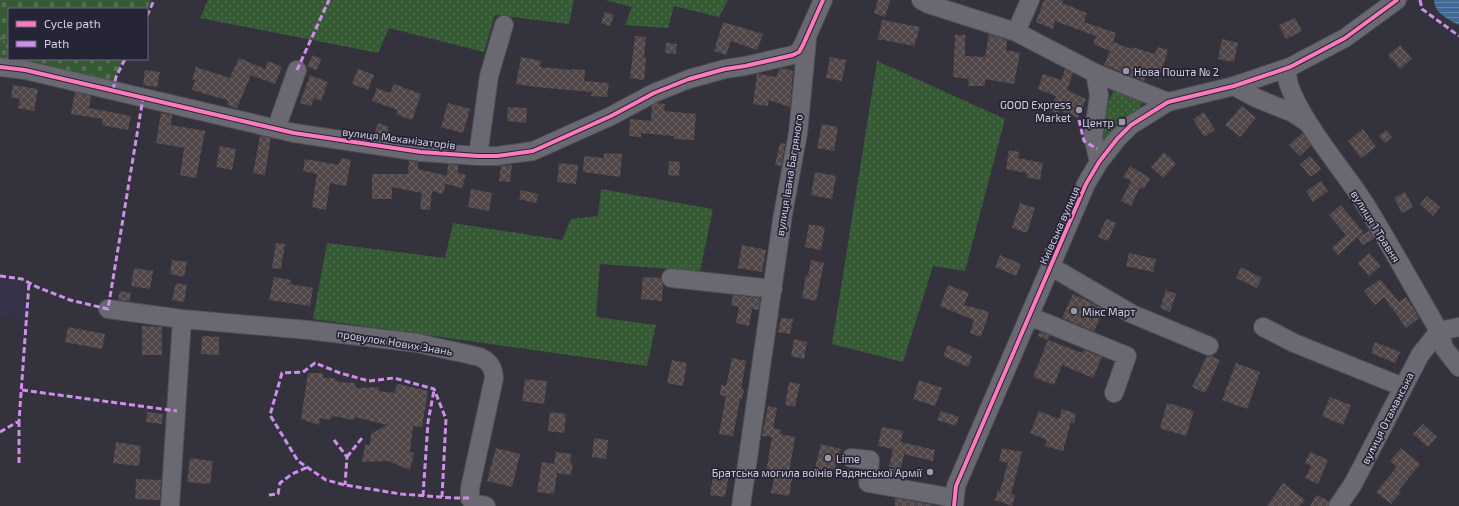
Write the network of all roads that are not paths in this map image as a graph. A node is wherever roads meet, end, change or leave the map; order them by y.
1 (823, 0) edge
2 (921, 0) edge
3 (1030, 0) edge
4 (1397, 0) edge
5 (504, 25) dead end
6 (1016, 32) junction
7 (807, 37) junction
8 (782, 58) junction
9 (0, 66) edge
10 (804, 66) junction
11 (297, 70) dead end
12 (1284, 72) junction
13 (1095, 73) junction
14 (1234, 86) junction
15 (1168, 102) junction
16 (1308, 124) junction
17 (276, 129) junction
18 (478, 156) junction
19 (1099, 162) junction
20 (1050, 266) junction
21 (671, 278) dead end
22 (773, 289) junction
23 (108, 309) dead end
24 (1029, 316) junction
25 (182, 320) junction
26 (1263, 327) dead end
27 (1459, 327) edge
28 (1439, 331) junction
29 (1208, 346) dead end
30 (1459, 367) edge
31 (1403, 387) junction
32 (1114, 393) dead end
33 (851, 458) dead end
34 (955, 502) edge
35 (171, 506) edge
36 (481, 506) edge
37 (741, 506) edge
38 (1338, 506) edge

1 - 7 street, вулиця Механізаторів
2 - 6 street
3 - 6 street
4 - 12 street, Київська вулиця
5 - 18 street
6 - 13 street
7 - 8 street, вулиця Механізаторів
7 - 10 street, вулиця Івана Багряного
8 - 10 street
8 - 18 street, вулиця Механізаторів
9 - 17 street, вулиця Механізаторів
10 - 22 street, вулиця Івана Багряного
11 - 17 street
12 - 14 street, Київська вулиця
12 - 16 street
13 - 15 street
13 - 19 street
14 - 15 street, Київська вулиця
14 - 16 street
15 - 19 street, Київська вулиця
16 - 28 street, вулиця 1 Травня
17 - 18 street, вулиця Механізаторів
19 - 20 street, Київська вулиця
20 - 24 street, Київська вулиця
20 - 29 street
21 - 22 street
22 - 37 street, вулиця Івана Багряного
23 - 25 street
24 - 32 street
24 - 34 street, Київська вулиця
25 - 35 street
25 - 36 street, провулок Нових Знань
26 - 31 street
27 - 28 street
28 - 30 street, вулиця 1 Травня
28 - 31 street, вулиця Отаманська
31 - 38 street, вулиця Отаманська
33 - 34 street

